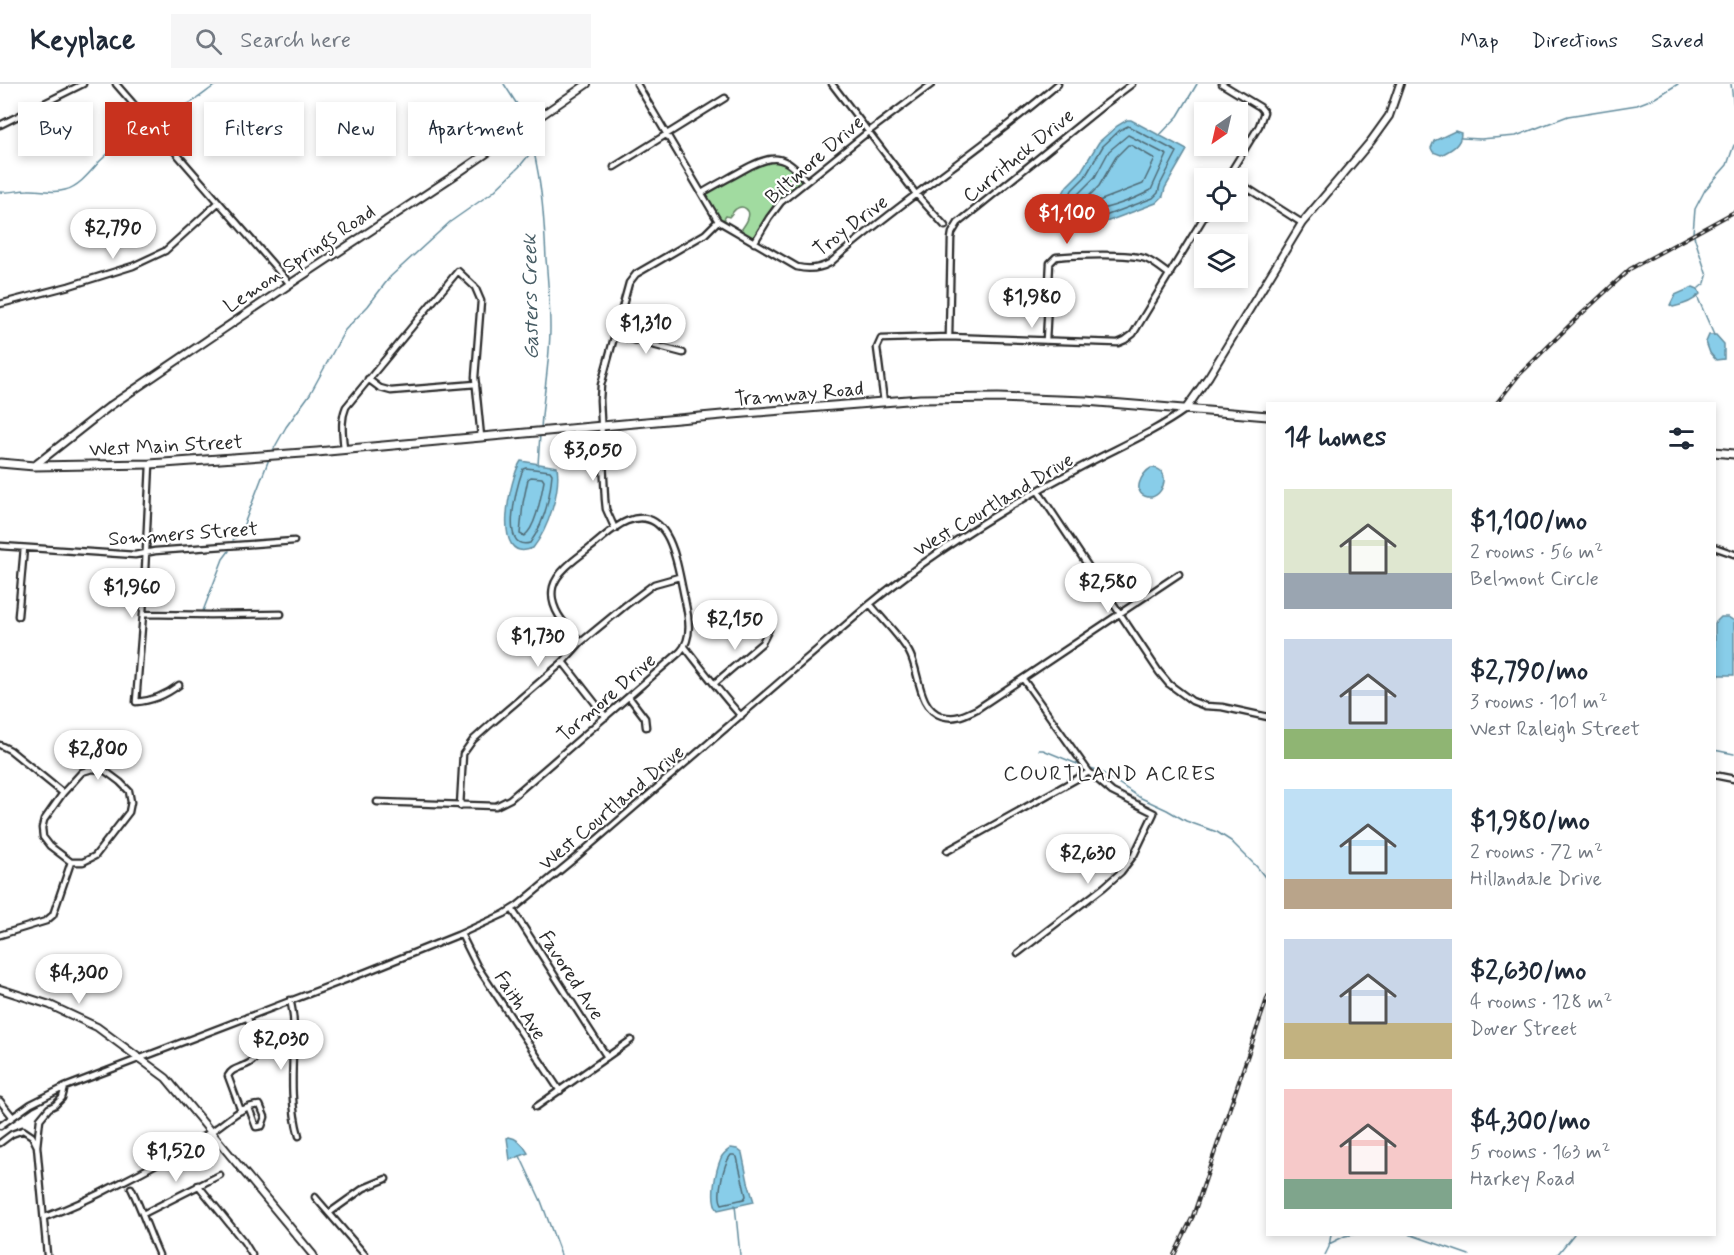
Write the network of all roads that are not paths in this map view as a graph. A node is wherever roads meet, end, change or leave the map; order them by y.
1 (83, 84) edge
2 (116, 84) edge
3 (587, 84) edge
4 (637, 84) edge
5 (832, 84) edge
6 (932, 84) edge
7 (1046, 84) edge
8 (1058, 84) edge
9 (1132, 84) edge
10 (1222, 84) edge
11 (1400, 84) edge
12 (1051, 90) junction
13 (725, 98) dead end
14 (0, 125) edge
15 (868, 132) junction
16 (667, 134) junction
17 (614, 167) dead end
18 (1235, 168) edge
19 (806, 181) junction
20 (1248, 189) edge
21 (702, 193) junction
22 (916, 194) junction
23 (219, 202) junction
24 (718, 221) junction
25 (1201, 222) edge
26 (1302, 224) junction
27 (945, 226) dead end
28 (754, 243) junction
29 (1170, 275) junction
30 (290, 284) junction
31 (0, 304) edge
32 (615, 335) junction
33 (949, 337) junction
34 (1046, 341) junction
35 (683, 353) dead end
36 (368, 380) junction
37 (476, 384) junction
38 (884, 402) junction
39 (1185, 410) junction
40 (1266, 416) edge
41 (602, 427) junction
42 (481, 437) junction
43 (344, 450) junction
44 (333, 451) joint
45 (1716, 453) edge
46 (1734, 454) edge
47 (0, 463) edge
48 (150, 464) junction
49 (34, 466) junction
50 (1038, 490) junction
51 (615, 529) junction
52 (294, 541) dead end
53 (1, 546) edge
54 (24, 548) junction
55 (1716, 548) edge
56 (146, 553) junction
57 (1734, 554) edge
58 (1179, 574) dead end
59 (679, 577) junction
60 (870, 604) junction
61 (1120, 613) junction
62 (143, 614) junction
63 (281, 614) dead end
64 (18, 616) dead end
65 (769, 629) dead end
66 (580, 642) junction
67 (685, 647) junction
68 (563, 662) junction
69 (1023, 679) junction
70 (715, 683) junction
71 (179, 685) dead end
72 (629, 697) junction
73 (741, 716) junction
74 (606, 717) junction
75 (1266, 717) edge
76 (646, 727) dead end
77 (0, 745) edge
78 (1089, 772) junction
79 (1716, 775) edge
80 (1734, 779) edge
81 (63, 793) junction
82 (377, 802) dead end
83 (460, 806) junction
84 (947, 851) dead end
85 (71, 862) junction
86 (512, 909) junction
87 (461, 934) junction
88 (0, 935) edge
89 (1018, 953) dead end
90 (0, 989) edge
91 (290, 1000) junction
92 (247, 1017) junction
93 (631, 1040) dead end
94 (140, 1057) junction
95 (607, 1057) junction
96 (65, 1087) junction
97 (560, 1091) junction
98 (0, 1101) edge
99 (536, 1107) dead end
100 (249, 1108) junction
101 (241, 1111) junction
102 (12, 1116) junction
103 (0, 1126) edge
104 (211, 1132) junction
105 (299, 1136) dead end
106 (0, 1143) edge
107 (37, 1146) junction
108 (220, 1175) dead end
109 (386, 1179) dead end
110 (198, 1185) junction
111 (130, 1188) dead end
112 (315, 1197) dead end
113 (329, 1213) junction
114 (143, 1214) junction
115 (45, 1217) junction
116 (47, 1255) edge
117 (159, 1255) edge
118 (252, 1255) edge
119 (313, 1255) edge
120 (365, 1255) edge

1 - 14 street
2 - 23 street
3 - 30 street, Lemon Springs Road
4 - 16 street, Troy Drive
5 - 15 street
6 - 15 street, Biltmore Drive
7 - 12 street
8 - 12 street, Troy Drive
9 - 33 street, Currituck Drive
10 - 18 street
11 - 26 street
12 - 22 street, Troy Drive
13 - 16 street
15 - 19 street, Biltmore Drive
15 - 22 street
16 - 17 street
16 - 21 street, Troy Drive
19 - 21 street
19 - 28 street, Biltmore Drive
20 - 26 street
21 - 24 street, Troy Drive
22 - 27 street
22 - 28 street, Troy Drive
23 - 30 street
23 - 31 street
24 - 28 street, Troy Drive
24 - 32 street
25 - 29 street
26 - 39 street
29 - 34 street
29 - 34 street
30 - 49 street, Lemon Springs Road
32 - 35 street
32 - 41 street
33 - 34 street
33 - 38 street
36 - 37 street
36 - 37 street
36 - 43 street
37 - 42 street
38 - 39 main road, Tramway Road
38 - 41 main road, Tramway Road
39 - 40 main road, Tramway Road
39 - 50 street, West Courtland Drive
41 - 42 main road, Tramway Road
41 - 51 street
42 - 43 main road, Tramway Road
43 - 44 main road, Tramway Road
44 - 48 main road, West Main Street
45 - 46 main road
47 - 49 main road, West Main Street
48 - 49 main road, West Main Street
48 - 56 street
50 - 60 street, West Courtland Drive
50 - 61 street
51 - 59 street
51 - 66 street
52 - 56 street, Sommers Street
53 - 54 street, Sommers Street
54 - 56 street, Sommers Street
54 - 64 street
55 - 57 street
56 - 62 street
58 - 61 street
59 - 66 street
59 - 67 street
60 - 69 street
60 - 73 street, West Courtland Drive
61 - 69 street
61 - 75 street
62 - 63 street
62 - 71 street
65 - 70 street
66 - 68 street
67 - 70 street
67 - 72 street, Tormore Drive
68 - 74 street
68 - 83 street
69 - 78 street
70 - 73 street
72 - 74 street, Tormore Drive
72 - 76 street
73 - 86 street, West Courtland Drive
74 - 83 street, Tormore Drive
77 - 81 street
78 - 84 street
78 - 89 street
79 - 80 street
81 - 85 street
81 - 85 street
82 - 83 street, Tormore Drive
85 - 88 street
86 - 87 street, West Courtland Drive
86 - 95 street, Favored Ave
87 - 91 street, West Courtland Drive
87 - 97 street, Faith Ave
90 - 94 street
91 - 92 street, West Courtland Drive
91 - 105 street
92 - 94 street, West Courtland Drive
92 - 101 street
93 - 95 street
94 - 96 street, West Courtland Drive
94 - 104 street
95 - 97 street
96 - 102 street, West Courtland Drive
96 - 107 street
97 - 99 street
98 - 102 street
100 - 100 street
100 - 101 street
101 - 104 street
102 - 103 street, West Courtland Drive
104 - 115 street
104 - 119 street
106 - 107 street
107 - 115 street
108 - 110 street
109 - 113 street
110 - 114 street
110 - 118 street
111 - 114 street
112 - 113 street
113 - 120 street
114 - 117 street
115 - 116 street

